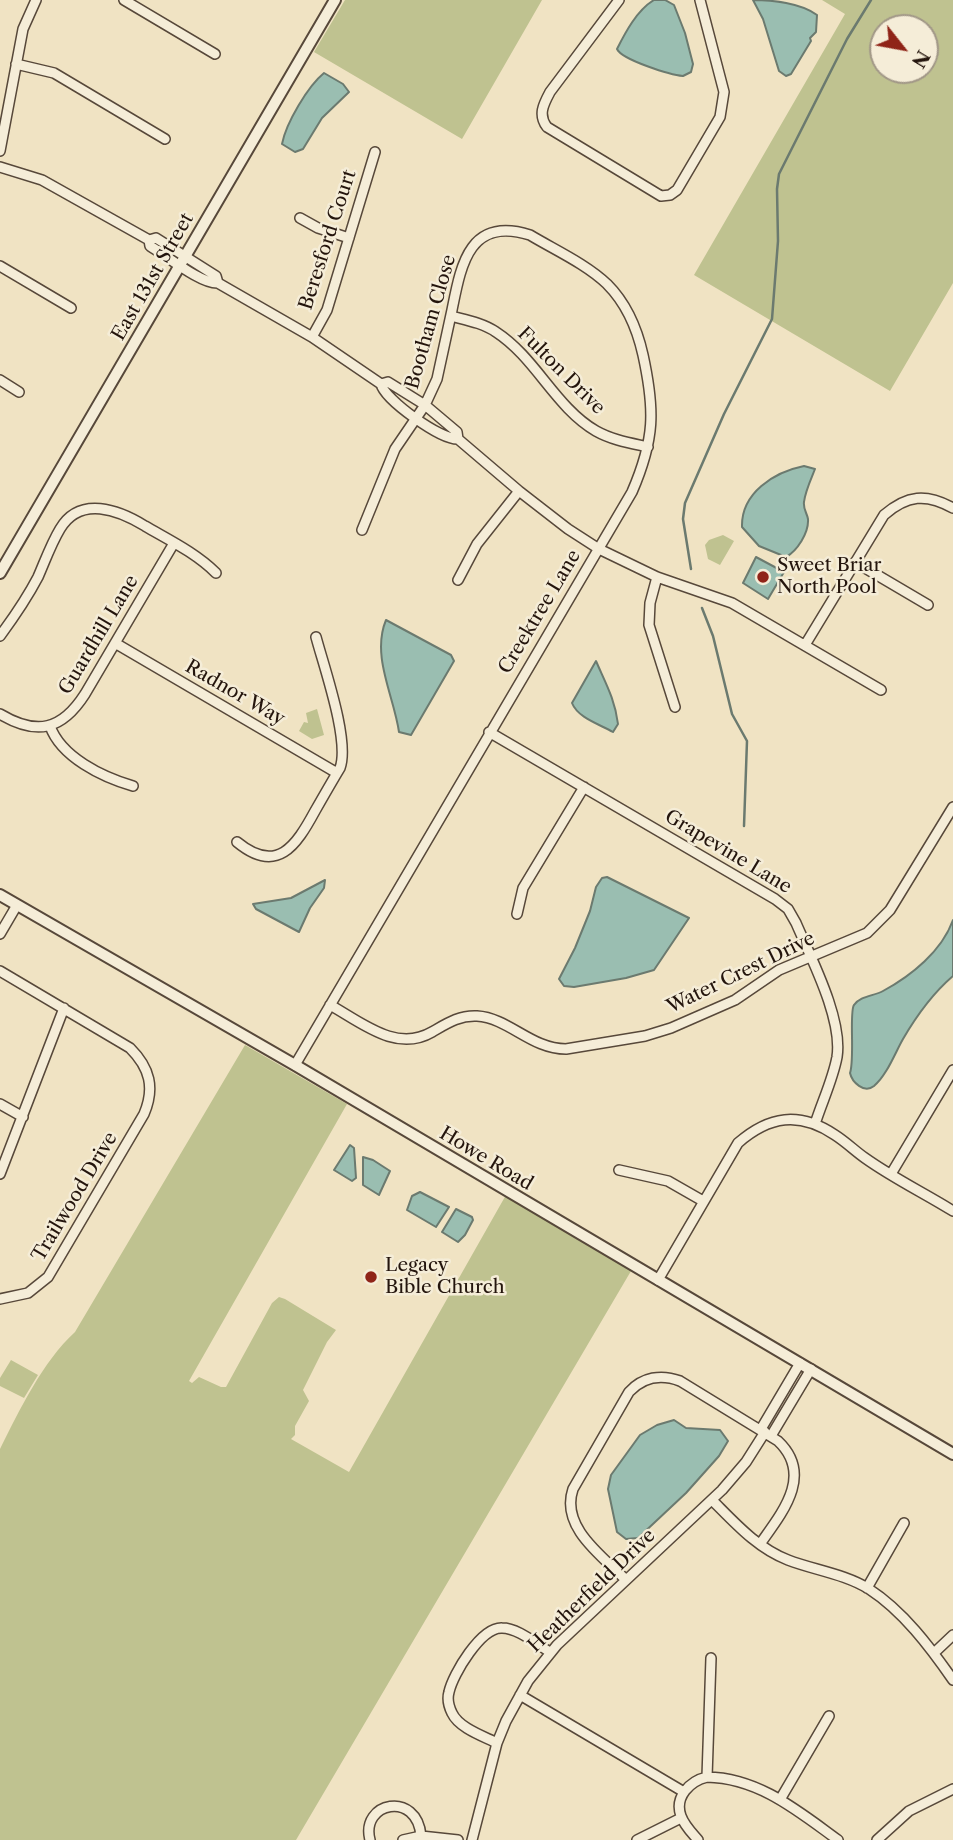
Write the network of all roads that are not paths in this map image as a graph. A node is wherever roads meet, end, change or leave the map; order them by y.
1 (36, 0) edge
2 (124, 0) edge
3 (335, 0) edge
4 (619, 0) edge
5 (700, 0) edge
6 (215, 54) dead end
7 (16, 64) junction
8 (165, 139) dead end
9 (0, 151) edge
10 (374, 152) dead end
11 (0, 167) edge
12 (300, 219) dead end
13 (349, 238) junction
14 (482, 238) joint
15 (183, 260) junction
16 (0, 266) edge
17 (71, 308) dead end
18 (451, 316) junction
19 (312, 337) junction
20 (0, 380) edge
21 (381, 384) junction
22 (19, 392) dead end
23 (425, 405) junction
24 (416, 419) junction
25 (458, 439) junction
26 (648, 447) junction
27 (519, 491) junction
28 (953, 508) edge
29 (362, 530) dead end
30 (174, 542) junction
31 (599, 549) junction
32 (855, 562) junction
33 (0, 573) edge
34 (216, 573) dead end
35 (657, 577) junction
36 (458, 580) dead end
37 (928, 605) dead end
38 (0, 635) edge
39 (316, 637) dead end
40 (115, 643) junction
41 (805, 645) junction
42 (881, 691) dead end
43 (675, 707) dead end
44 (0, 714) edge
45 (50, 726) junction
46 (489, 732) junction
47 (337, 772) junction
48 (133, 786) dead end
49 (584, 787) junction
50 (953, 807) edge
51 (237, 842) dead end
52 (0, 895) edge
53 (17, 905) junction
54 (517, 914) dead end
55 (0, 934) edge
56 (810, 956) junction
57 (0, 971) edge
58 (330, 1004) junction
59 (64, 1008) junction
60 (295, 1065) junction
61 (953, 1070) edge
62 (0, 1104) edge
63 (23, 1117) junction
64 (815, 1124) junction
65 (620, 1170) dead end
66 (0, 1174) edge
67 (891, 1174) junction
68 (703, 1201) junction
69 (953, 1211) edge
70 (658, 1280) junction
71 (0, 1299) edge
72 (800, 1363) junction
73 (811, 1369) junction
74 (766, 1432) junction
75 (953, 1454) edge
76 (712, 1500) junction
77 (904, 1523) dead end
78 (760, 1544) junction
79 (626, 1580) junction
80 (867, 1588) junction
81 (953, 1635) edge
82 (550, 1652) junction
83 (934, 1653) junction
84 (711, 1658) dead end
85 (953, 1679) edge
86 (520, 1695) junction
87 (828, 1716) dead end
88 (497, 1743) junction
89 (707, 1777) junction
90 (953, 1789) edge
91 (684, 1792) junction
92 (942, 1796) junction
93 (953, 1797) edge
94 (781, 1798) junction
95 (681, 1818) junction
96 (421, 1836) junction
97 (370, 1840) edge
98 (403, 1840) edge
99 (458, 1840) edge
100 (472, 1840) edge
101 (636, 1840) edge
102 (698, 1840) edge
103 (838, 1840) edge
104 (877, 1840) edge

1 - 7 street
2 - 6 street
3 - 15 street, East 131st Street
4 - 5 street
7 - 8 street
7 - 9 street
10 - 13 street, Beresford Court
11 - 15 street
12 - 13 street
13 - 19 street, Beresford Court
14 - 18 street, Bootham Close
14 - 26 street, Creektree Lane
15 - 19 street
15 - 33 street, East 131st Street
16 - 17 street
18 - 23 street, Bootham Close
18 - 26 street, Fulton Drive
19 - 21 street
20 - 22 street
21 - 23 street
21 - 24 street
23 - 24 street, Bootham Close
23 - 25 street
24 - 25 street
24 - 29 street, Bootham Close
25 - 27 street
26 - 31 street, Creektree Lane
27 - 31 street
27 - 36 street
28 - 32 street
30 - 34 street
30 - 38 street
30 - 40 street, Guardhill Lane
31 - 35 street
31 - 46 street, Creektree Lane
32 - 37 street
32 - 41 street
35 - 41 street
35 - 43 street
39 - 47 street
40 - 45 street, Guardhill Lane
40 - 47 street, Radnor Way
41 - 42 street
44 - 45 street
45 - 48 street
46 - 49 street, Grapevine Lane
46 - 58 street, Creektree Lane
47 - 51 street
49 - 54 street
49 - 56 street, Grapevine Lane
50 - 56 street, Water Crest Drive
52 - 53 street, Howe Road
53 - 55 street
53 - 60 street, Howe Road
56 - 58 street, Water Crest Drive
56 - 64 street, Grapevine Lane
57 - 59 street
58 - 60 street, Creektree Lane
59 - 63 street
59 - 71 street, Trailwood Drive
60 - 70 street, Howe Road
61 - 67 street
62 - 63 street
63 - 66 street
64 - 67 street
64 - 68 street
65 - 68 street
67 - 69 street
68 - 70 street
70 - 72 street, Howe Road
72 - 73 street, Howe Road
72 - 74 street, Heatherfield Drive
73 - 74 street, Heatherfield Drive
73 - 75 street, Howe Road
74 - 76 street, Heatherfield Drive
74 - 78 street
74 - 79 street
76 - 78 street
76 - 79 street, Heatherfield Drive
77 - 80 street
78 - 80 street
79 - 82 street, Heatherfield Drive
80 - 83 street
81 - 83 street
82 - 86 street, Heatherfield Drive
82 - 88 street
83 - 85 street
84 - 89 street
86 - 88 street, Heatherfield Drive
86 - 91 street
87 - 94 street
88 - 100 street, Heatherfield Drive
89 - 91 street
89 - 94 street
90 - 92 street
91 - 95 street
92 - 93 street
92 - 104 street
94 - 103 street
95 - 101 street
95 - 102 street
96 - 97 street
96 - 98 street
96 - 99 street

